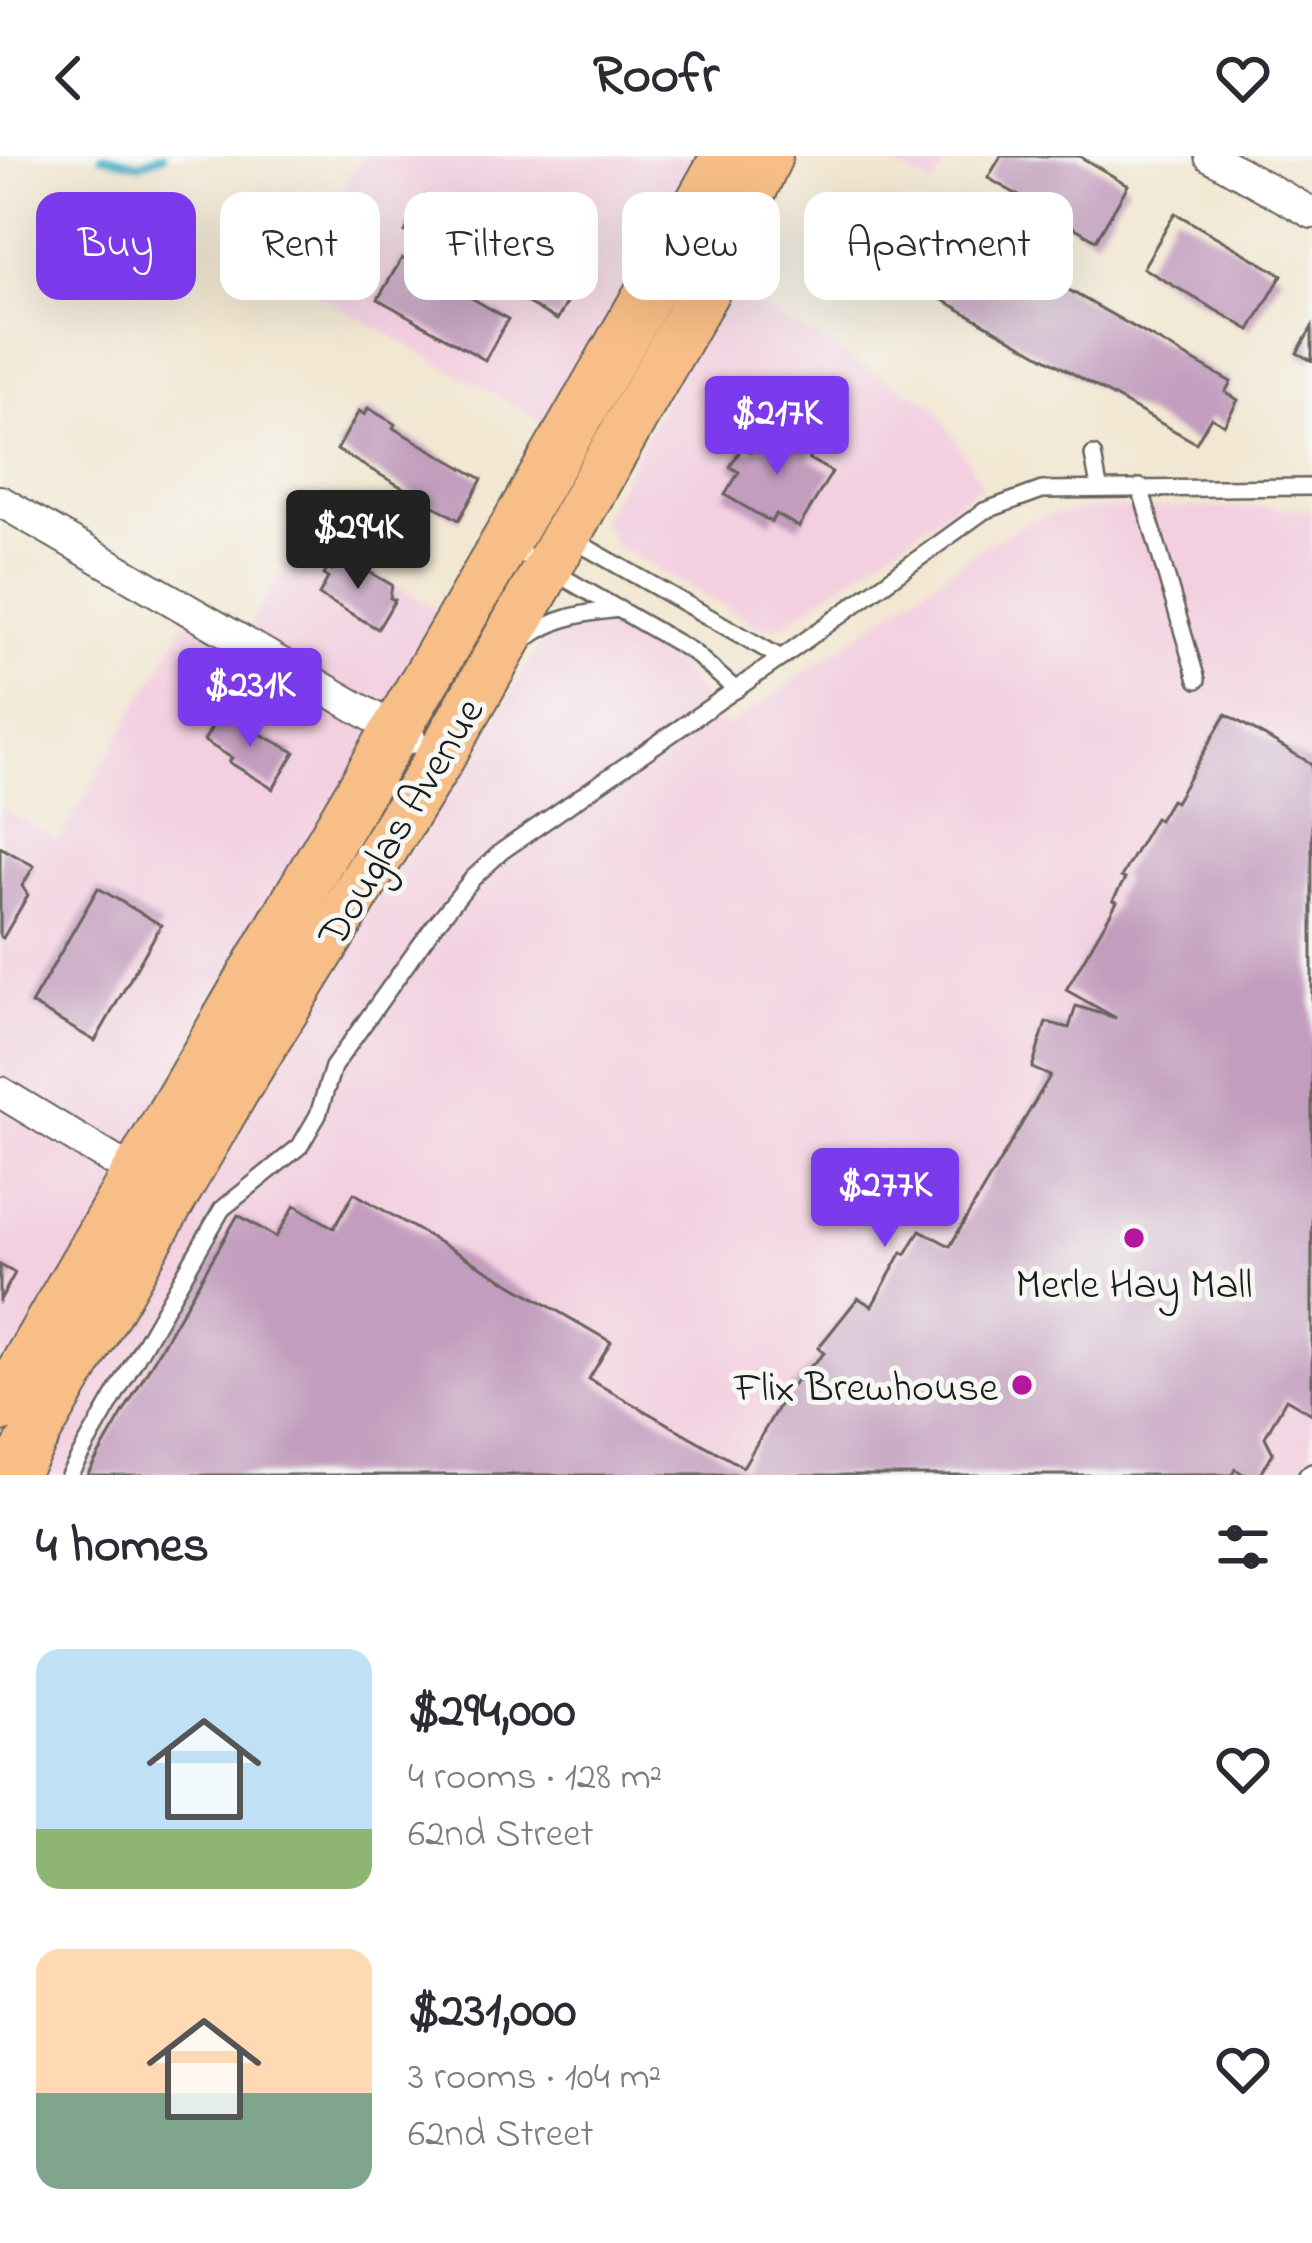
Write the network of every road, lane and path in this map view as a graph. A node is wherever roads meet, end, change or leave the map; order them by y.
1 (727, 156) edge
2 (768, 156) edge
3 (1210, 156) edge
4 (1312, 213) edge
5 (1093, 455) dead end
6 (1100, 487) junction
7 (1140, 487) junction
8 (1312, 487) edge
9 (0, 501) edge
10 (539, 534) junction
11 (619, 609) junction
12 (781, 658) junction
13 (491, 667) junction
14 (1196, 680) dead end
15 (736, 690) junction
16 (398, 731) junction
17 (441, 756) junction
18 (0, 1092) edge
19 (153, 1184) junction
20 (0, 1408) edge
21 (12, 1475) edge
22 (69, 1475) edge

1 - 10 main road, Douglas Avenue
2 - 10 main road, Douglas Avenue
3 - 4 street
5 - 6 lane
6 - 7 lane
6 - 12 lane
7 - 8 lane
7 - 14 lane
9 - 16 street
10 - 11 lane
10 - 12 lane
10 - 13 main road, Douglas Avenue
10 - 16 main road, Douglas Avenue
11 - 13 lane
11 - 15 lane
12 - 15 lane
13 - 17 main road, Douglas Avenue
15 - 22 lane
16 - 17 street
16 - 19 main road, Douglas Avenue
17 - 19 main road, Douglas Avenue
18 - 19 street
19 - 20 main road, Douglas Avenue
19 - 21 main road, Douglas Avenue

